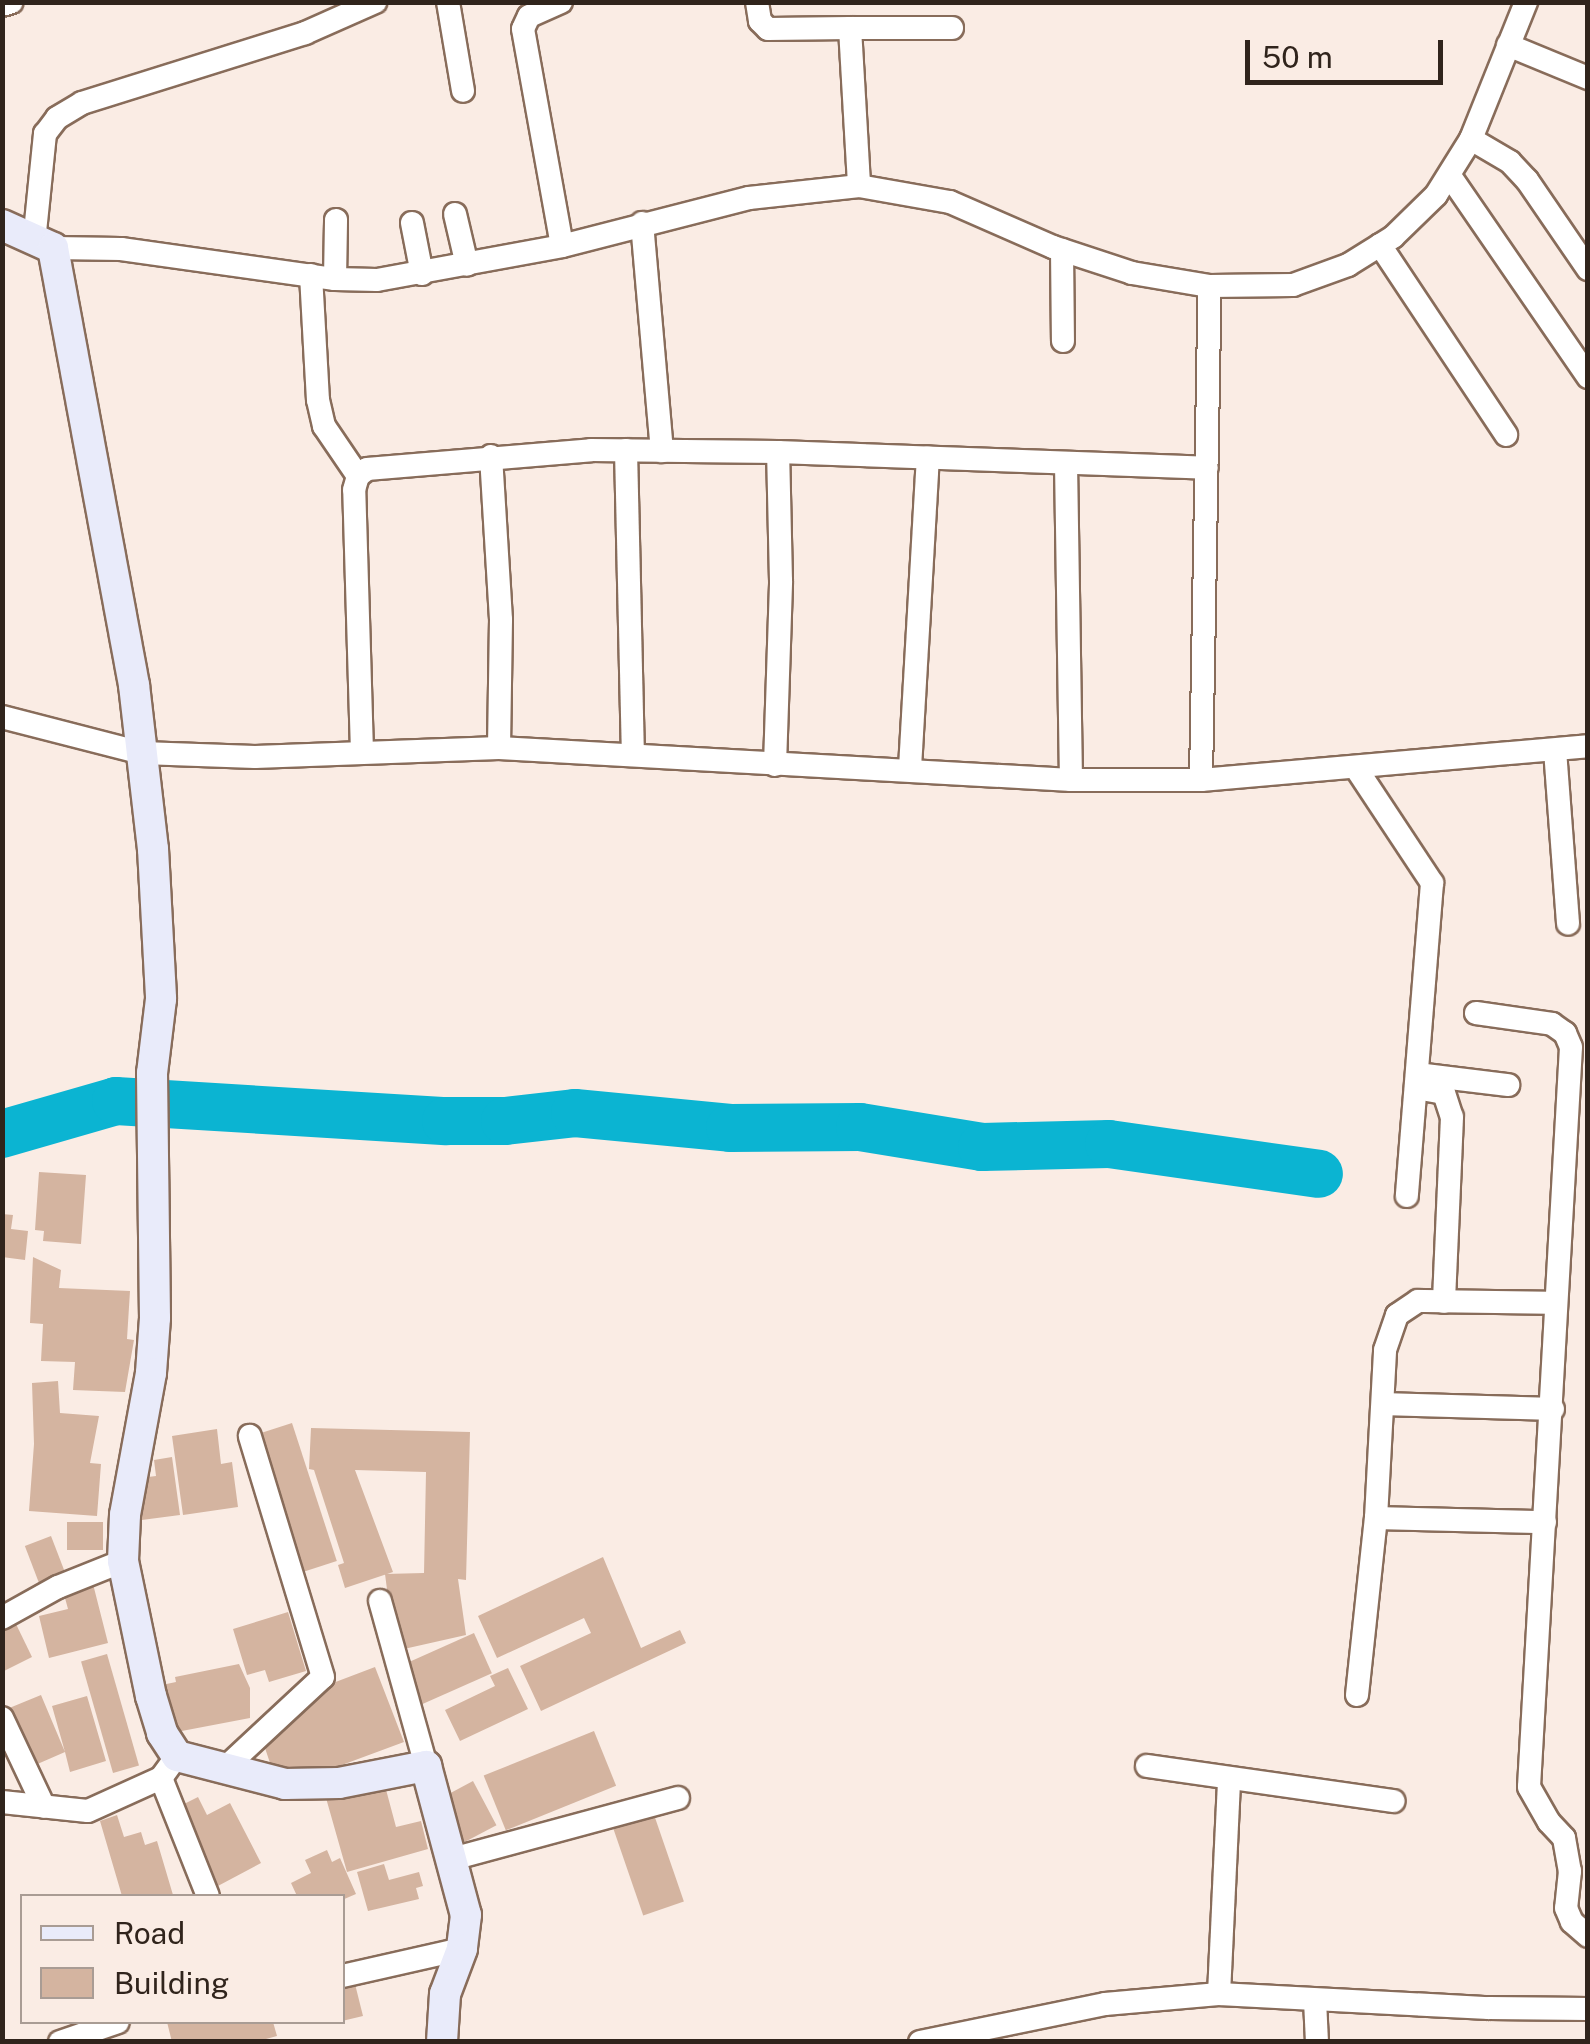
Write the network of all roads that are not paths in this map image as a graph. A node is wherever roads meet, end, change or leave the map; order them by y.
1 (12, 2) edge
2 (375, 2) edge
3 (448, 2) edge
4 (561, 2) edge
5 (757, 2) edge
6 (1526, 2) edge
7 (2, 4) edge
8 (850, 28) junction
9 (952, 28) dead end
10 (1508, 44) junction
11 (1588, 78) edge
12 (463, 91) dead end
13 (1471, 139) junction
14 (1450, 176) junction
15 (858, 181) junction
16 (455, 214) dead end
17 (336, 220) dead end
18 (642, 222) junction
19 (412, 223) dead end
20 (2, 225) edge
21 (41, 234) junction
22 (1380, 245) junction
23 (562, 246) junction
24 (1062, 250) junction
25 (467, 265) junction
26 (1588, 269) edge
27 (422, 274) junction
28 (311, 275) junction
29 (335, 279) junction
30 (1210, 286) junction
31 (1064, 341) dead end
32 (1588, 376) edge
33 (1506, 435) dead end
34 (626, 450) junction
35 (662, 451) junction
36 (778, 452) junction
37 (491, 456) junction
38 (928, 458) junction
39 (1066, 463) junction
40 (1208, 468) junction
41 (358, 476) junction
42 (2, 717) edge
43 (1588, 746) edge
44 (499, 748) junction
45 (1555, 750) junction
46 (362, 752) junction
47 (142, 753) junction
48 (633, 755) junction
49 (775, 764) junction
50 (910, 768) junction
51 (1356, 768) junction
52 (1070, 780) junction
53 (1201, 780) junction
54 (1568, 924) dead end
55 (1476, 1013) dead end
56 (1417, 1081) junction
57 (1508, 1084) dead end
58 (1408, 1196) dead end
59 (1444, 1302) junction
60 (1555, 1302) junction
61 (1384, 1404) junction
62 (1554, 1409) junction
63 (250, 1436) dead end
64 (1376, 1518) junction
65 (1545, 1522) junction
66 (123, 1561) junction
67 (380, 1601) dead end
68 (2, 1618) edge
69 (1358, 1694) dead end
70 (2, 1718) edge
71 (426, 1766) junction
72 (1147, 1766) dead end
73 (169, 1767) junction
74 (226, 1768) junction
75 (1230, 1780) junction
76 (678, 1798) dead end
77 (1394, 1801) dead end
78 (2, 1802) edge
79 (44, 1807) junction
80 (452, 1858) junction
81 (207, 1894) edge
82 (1588, 1936) edge
83 (462, 1949) junction
84 (345, 1975) edge
85 (1219, 1994) junction
86 (1315, 2000) junction
87 (1588, 2009) edge
88 (112, 2024) edge
89 (60, 2042) edge
90 (442, 2042) edge
91 (920, 2042) edge
92 (1316, 2042) edge

1 - 7 street
2 - 21 street
3 - 12 street
4 - 23 street
5 - 8 street
6 - 10 street
8 - 9 street
8 - 15 street
10 - 11 street
10 - 13 street
13 - 14 street
13 - 26 street
14 - 22 street
14 - 32 street
15 - 18 street
15 - 24 street
16 - 25 street
17 - 29 street
18 - 23 street
18 - 35 street
19 - 27 street
20 - 21 street
21 - 28 street
21 - 47 street
22 - 30 street
22 - 33 street
23 - 25 street
24 - 30 street
24 - 31 street
25 - 27 street
27 - 29 street
28 - 29 street
28 - 41 street
30 - 40 street
34 - 35 street
34 - 37 street
34 - 48 street
35 - 36 street
36 - 38 street
36 - 49 street
37 - 41 street
37 - 44 street
38 - 39 street
38 - 50 street
39 - 40 street
39 - 52 street
40 - 53 street
41 - 46 street
42 - 47 street
43 - 45 street
44 - 46 street
44 - 48 street
45 - 51 street
45 - 54 street
46 - 47 street
47 - 66 street
48 - 49 street
49 - 50 street
50 - 52 street
51 - 53 street
51 - 56 street
52 - 53 street
55 - 60 street
56 - 57 street
56 - 58 street
56 - 59 street
59 - 60 street
59 - 61 street
60 - 62 street
61 - 62 street
61 - 64 street
62 - 65 street
63 - 74 street
64 - 65 street
64 - 69 street
65 - 82 street
66 - 68 street
66 - 73 street
67 - 71 street
70 - 79 street
71 - 74 street
71 - 80 street
72 - 75 street
73 - 74 street
73 - 79 street
73 - 81 street
75 - 77 street
75 - 85 street
76 - 80 street
78 - 79 street
80 - 83 street
83 - 84 street
83 - 90 street
85 - 86 street
85 - 91 street
86 - 87 street
86 - 92 street
88 - 89 street

